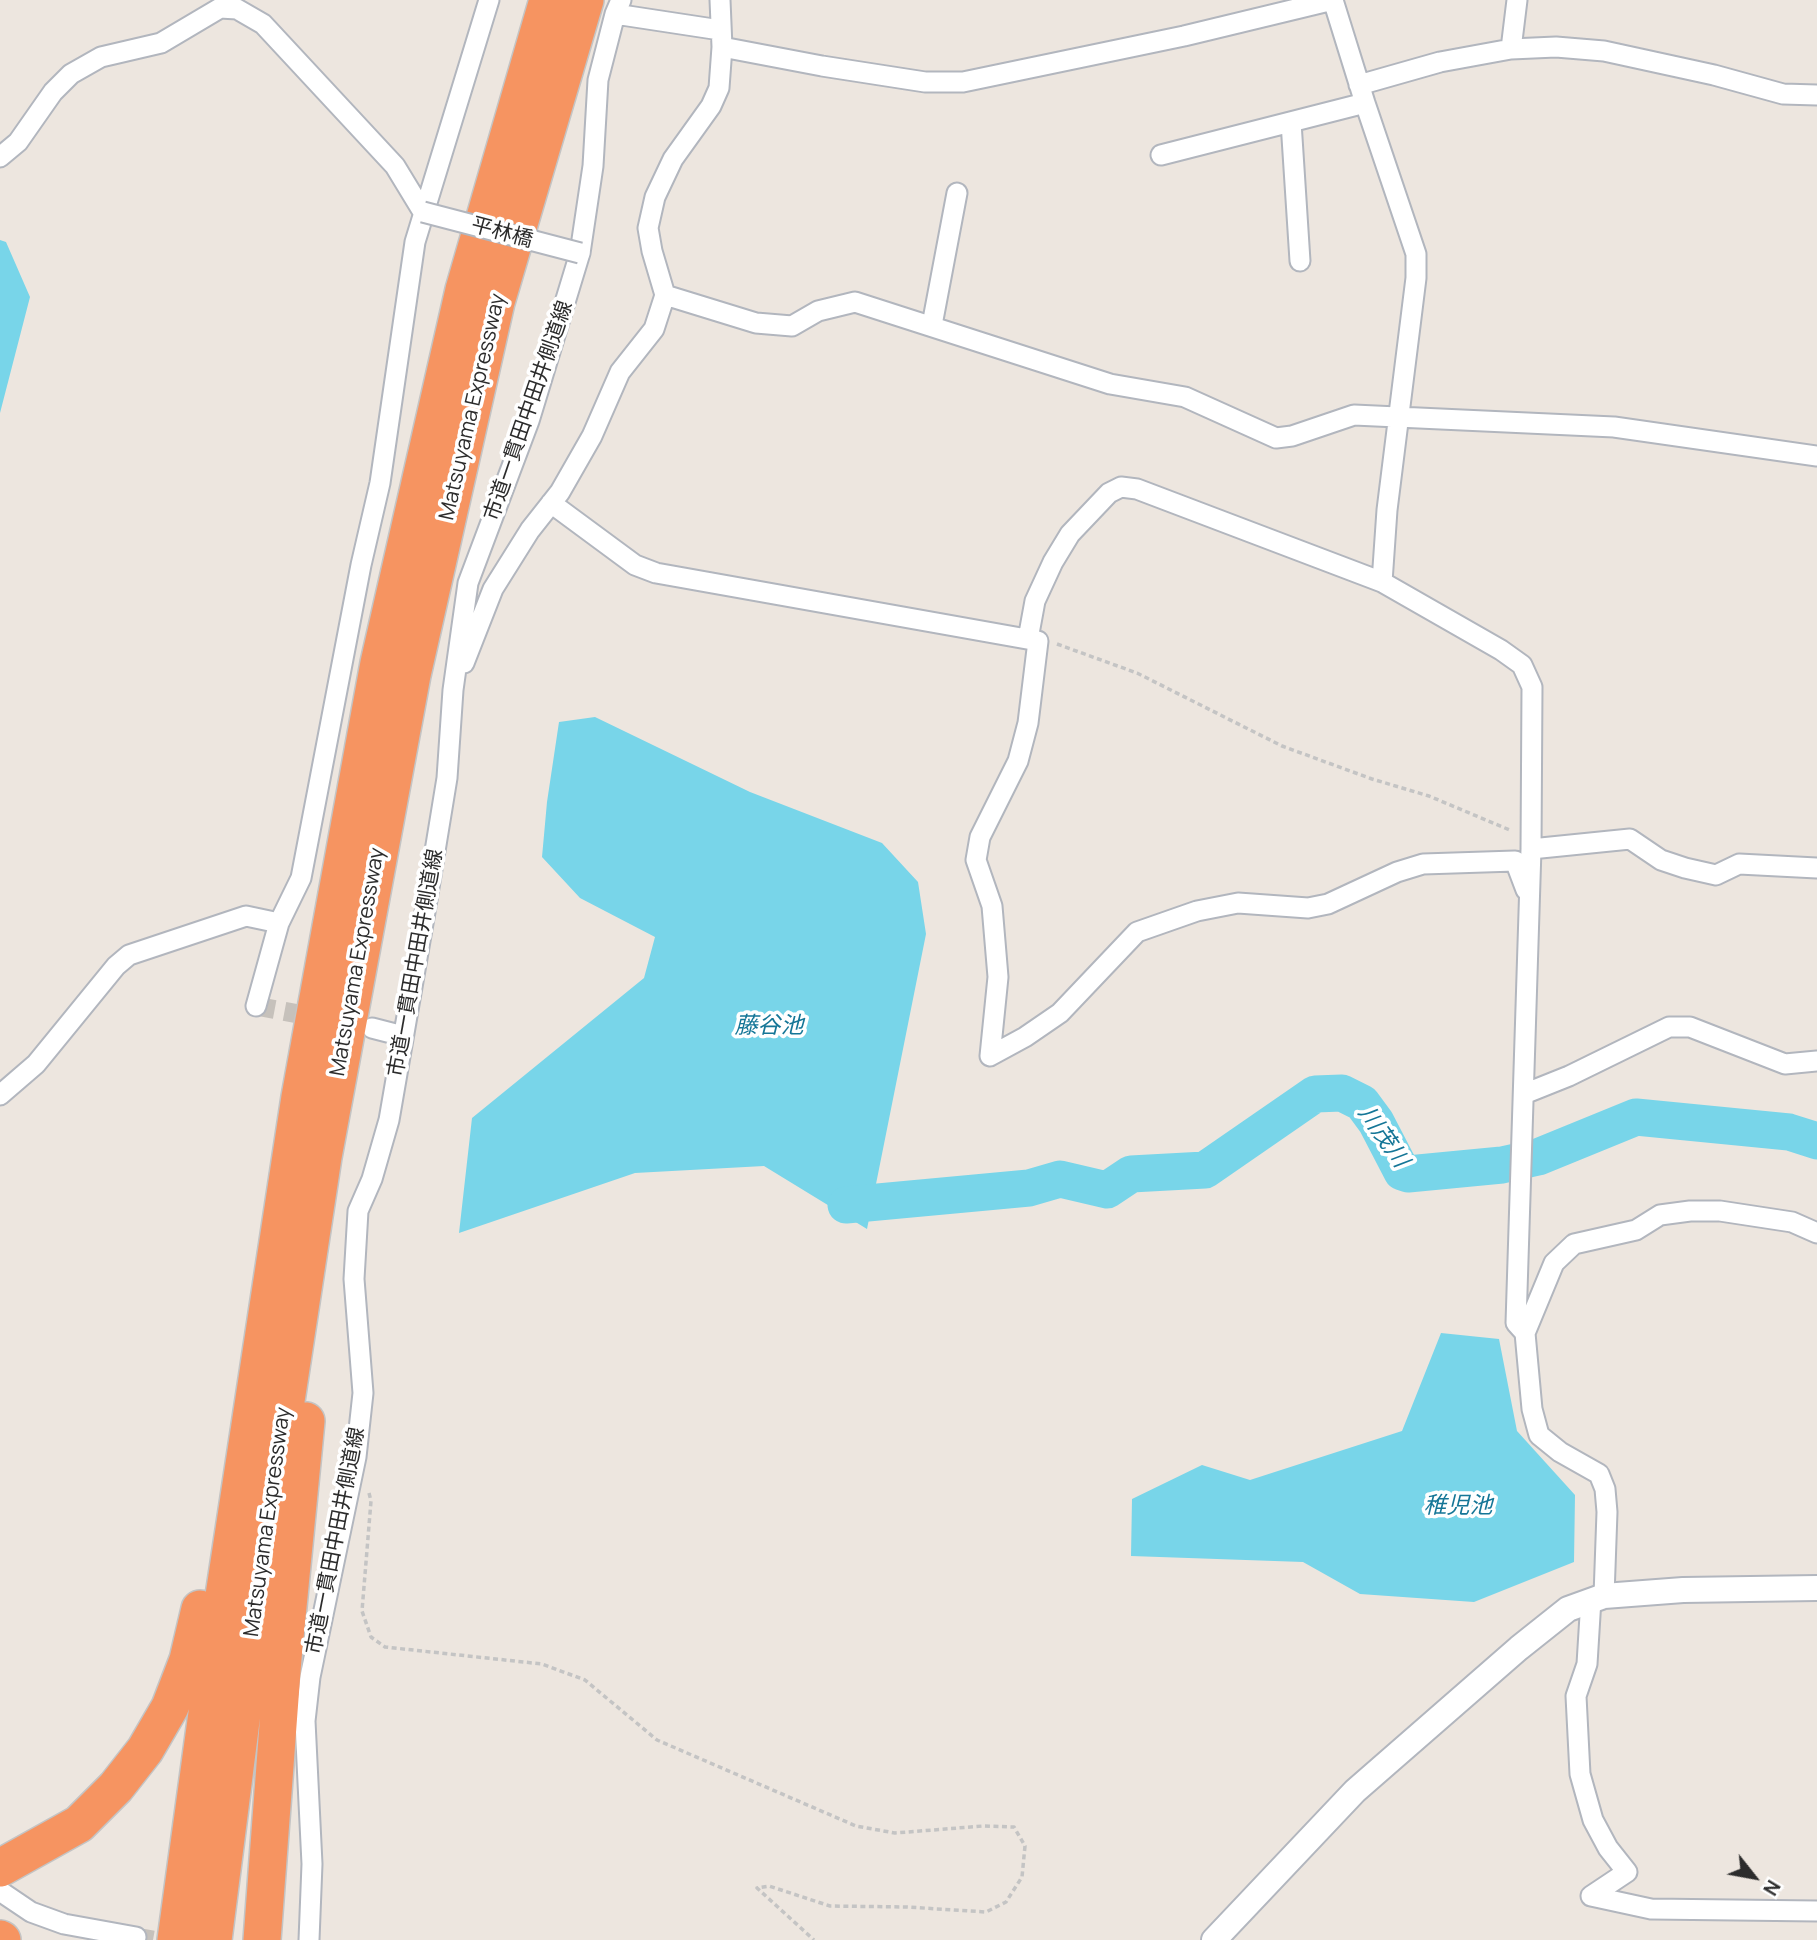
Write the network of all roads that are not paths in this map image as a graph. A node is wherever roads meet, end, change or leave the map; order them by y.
1 (489, 0) edge
2 (548, 0) edge
3 (720, 0) edge
4 (1517, 0) edge
5 (607, 5) edge
6 (721, 38) junction
7 (1511, 49) junction
8 (1362, 94) junction
9 (1817, 95) edge
10 (1291, 122) junction
11 (1161, 155) dead end
12 (0, 157) edge
13 (957, 193) dead end
14 (423, 212) junction
15 (580, 253) junction
16 (1300, 261) dead end
17 (665, 295) junction
18 (932, 325) junction
19 (1400, 419) junction
20 (1817, 456) edge
21 (551, 503) junction
22 (1381, 582) junction
23 (1033, 640) junction
24 (453, 690) junction
25 (1523, 855) junction
26 (1817, 869) edge
27 (279, 923) junction
28 (256, 1006) dead end
29 (372, 1028) dead end
30 (403, 1036) junction
31 (341, 1050) junction
32 (1817, 1061) edge
33 (1524, 1094) junction
34 (0, 1095) edge
35 (300, 1097) junction
36 (1817, 1233) edge
37 (1525, 1333) junction
38 (1817, 1588) edge
39 (1598, 1598) junction
40 (0, 1868) edge
41 (0, 1891) edge
42 (1817, 1911) edge
43 (135, 1937) dead end
44 (176, 1940) edge
45 (213, 1940) edge
46 (262, 1940) edge
47 (309, 1940) edge
48 (1214, 1940) edge

1 - 14 street
2 - 35 highway, Matsuyama Expressway
3 - 6 street
4 - 7 street
5 - 6 street
5 - 15 street, 市道一貫田中田井側道線
5 - 31 highway, Matsuyama Expressway
6 - 8 street
6 - 17 street
7 - 8 street
7 - 9 street
8 - 10 street
8 - 19 street
10 - 11 street
10 - 16 street
12 - 14 street
13 - 18 street
14 - 15 street, 平林橋, bridge
14 - 27 street
15 - 24 street, 市道一貫田中田井側道線
17 - 18 street
17 - 21 street
18 - 19 street
19 - 20 street
19 - 22 street
21 - 23 street
21 - 24 street
22 - 23 street
22 - 25 street
23 - 25 street
24 - 30 street, 市道一貫田中田井側道線
25 - 26 street
25 - 33 street
27 - 28 street
27 - 34 street
29 - 30 street
30 - 47 street, 市道一貫田中田井側道線
31 - 45 highway, Matsuyama Expressway
31 - 46 highway
32 - 33 street
33 - 37 street
35 - 40 highway
35 - 44 highway, Matsuyama Expressway
36 - 37 street
37 - 39 street
38 - 39 street
39 - 42 street
39 - 48 street
41 - 43 street

